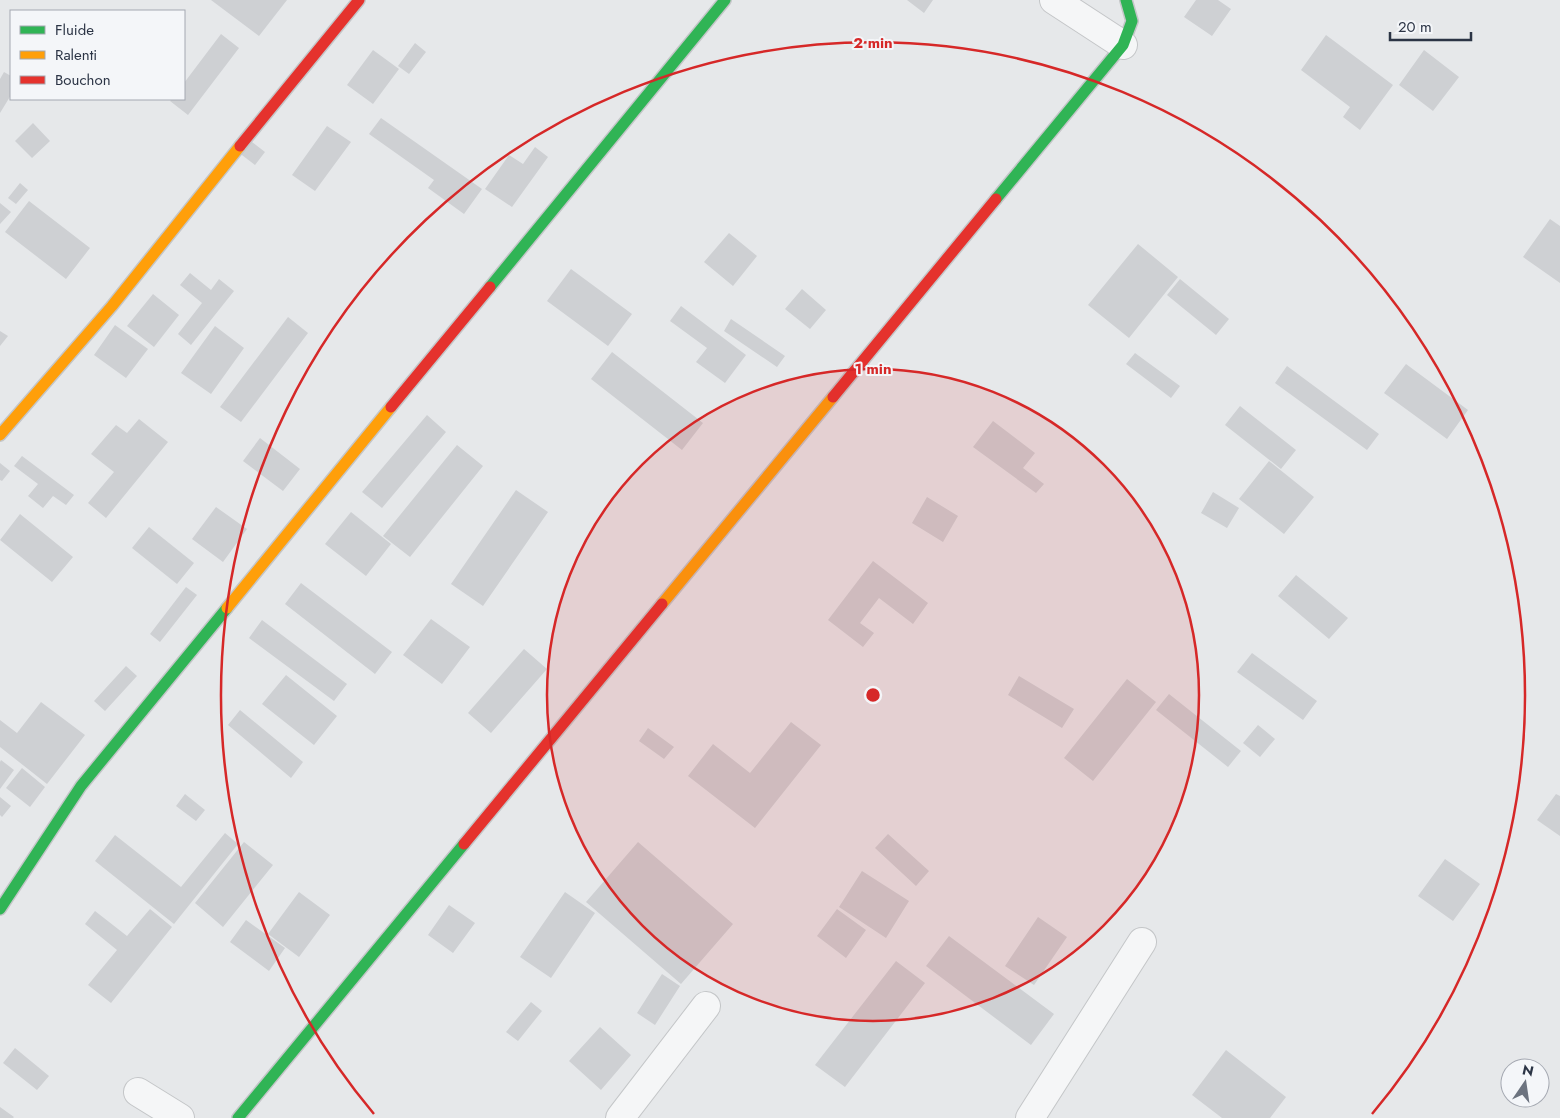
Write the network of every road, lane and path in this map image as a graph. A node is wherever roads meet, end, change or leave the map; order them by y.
1 (359, 0) edge
2 (725, 0) edge
3 (1054, 0) edge
4 (1126, 0) edge
5 (1123, 45) junction
6 (0, 435) edge
7 (0, 908) edge
8 (1142, 942) dead end
9 (706, 1006) dead end
10 (138, 1092) dead end
11 (180, 1118) edge
12 (238, 1118) edge
13 (620, 1118) edge
14 (1030, 1118) edge

1 - 6 street
2 - 7 street
3 - 5 street
4 - 5 street
5 - 12 street
8 - 14 street
9 - 13 street
10 - 11 street

